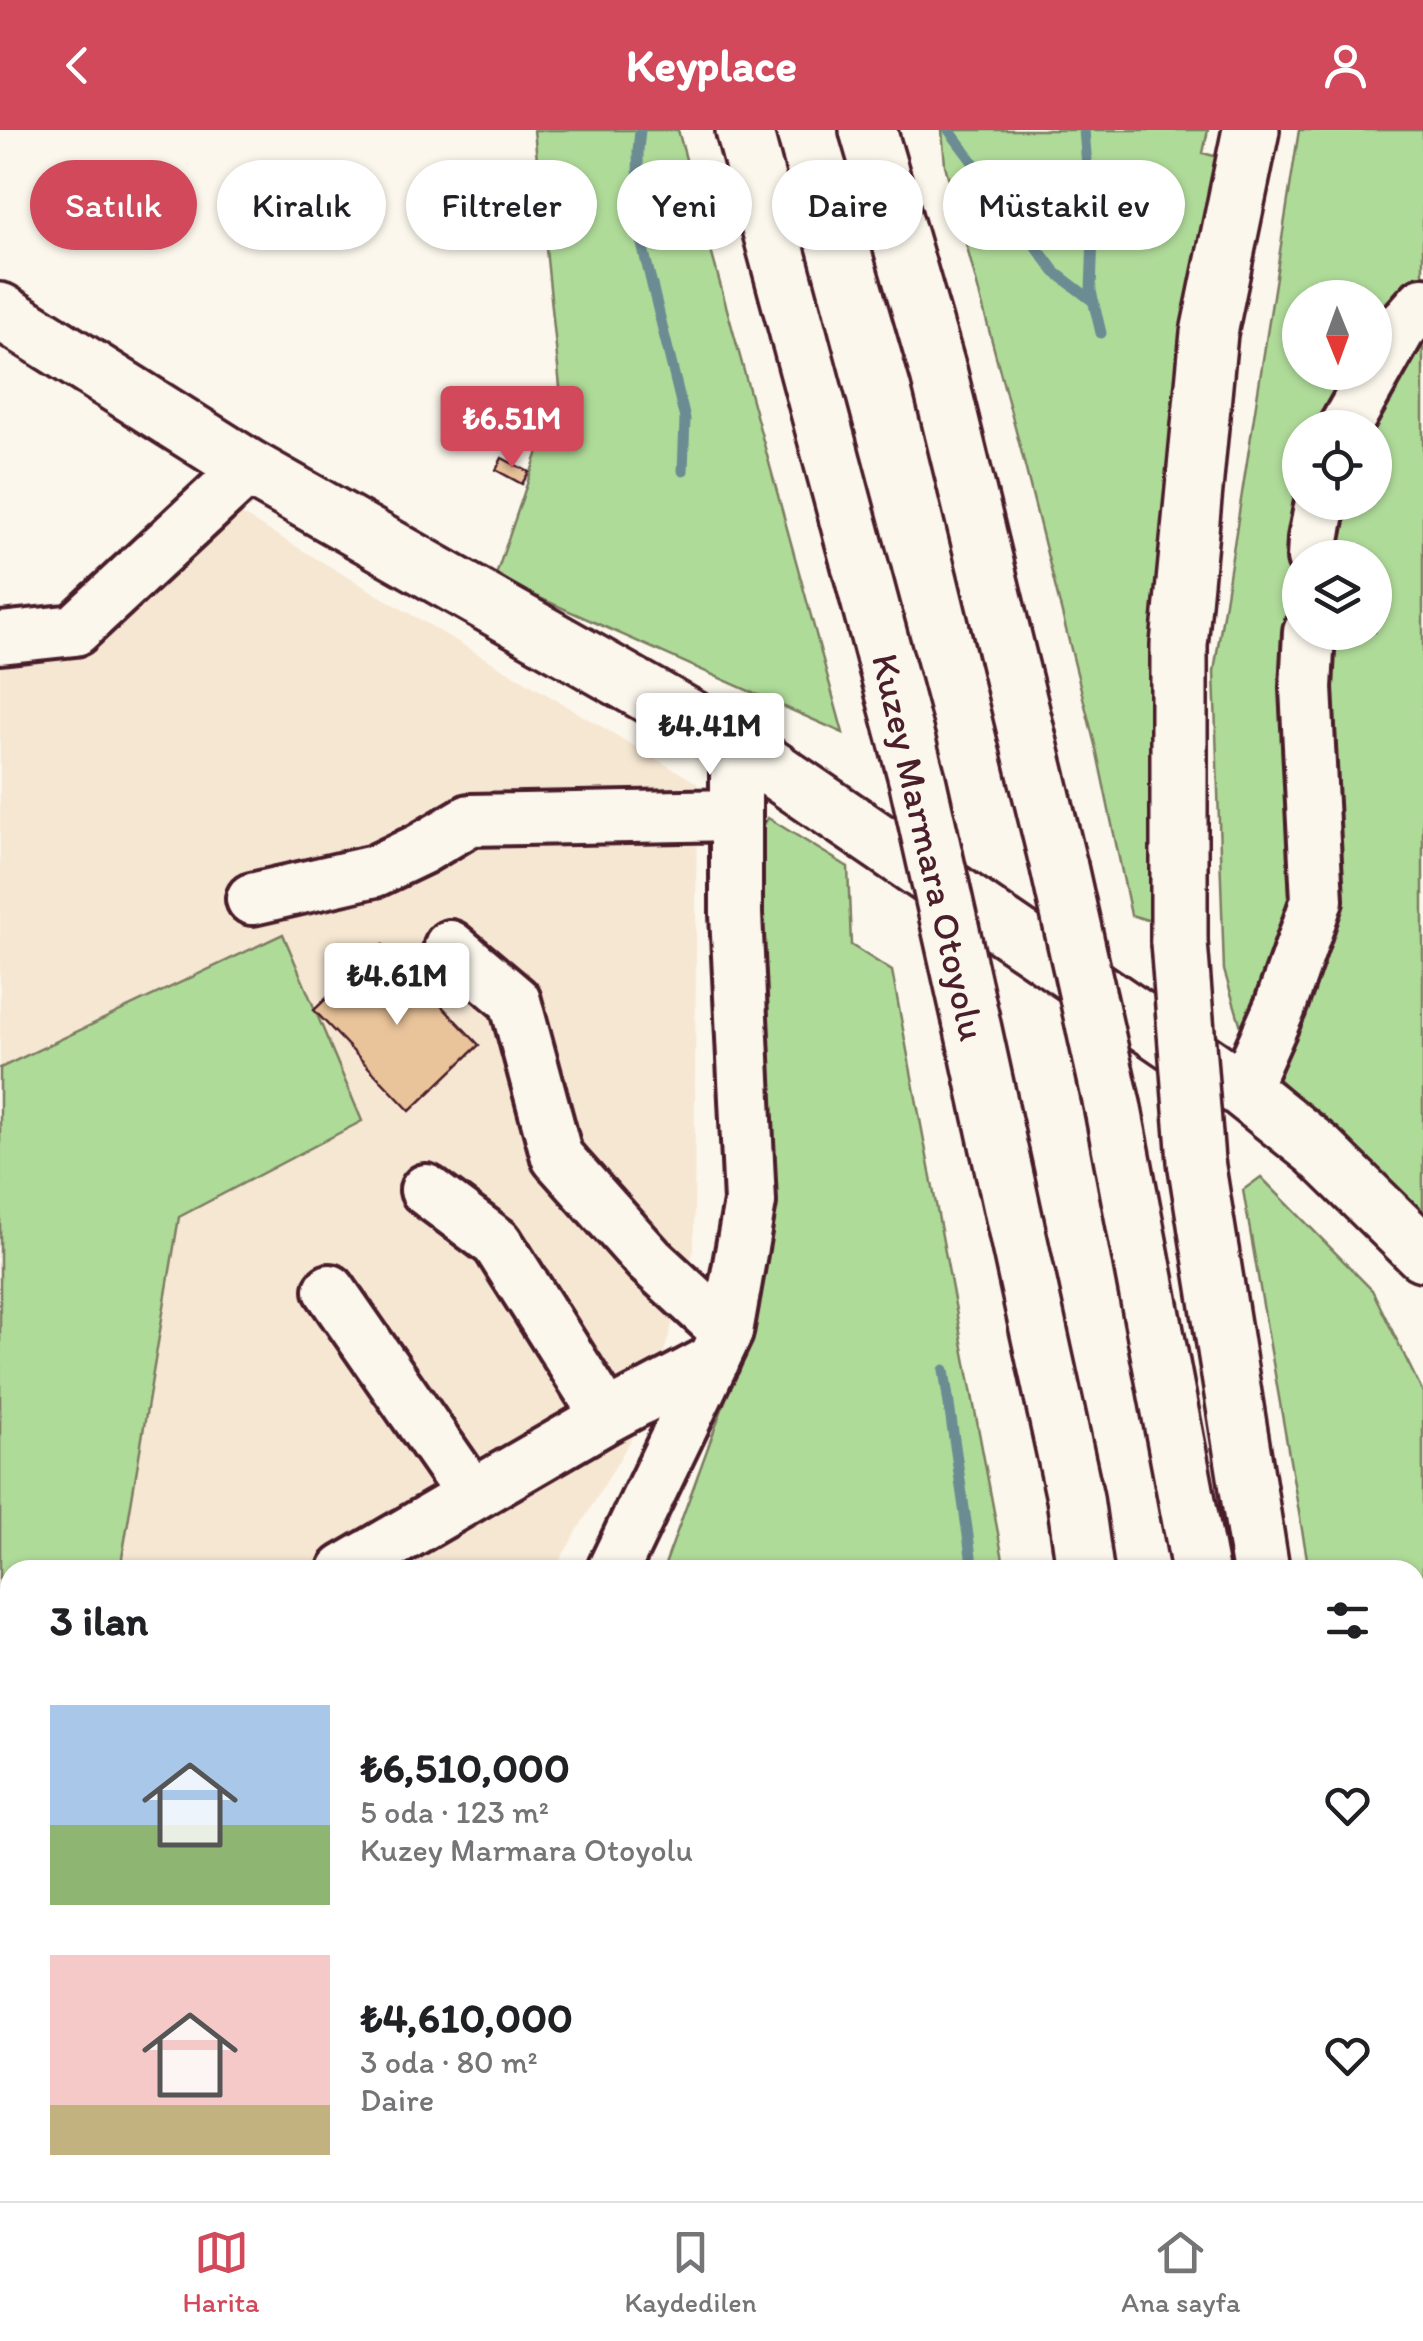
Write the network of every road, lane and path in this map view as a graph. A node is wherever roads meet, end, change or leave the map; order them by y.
1 (744, 130) edge
2 (868, 130) edge
3 (1251, 130) edge
4 (1423, 302) edge
5 (0, 311) edge
6 (1354, 410) edge
7 (249, 468) junction
8 (0, 638) edge
9 (1308, 650) edge
10 (736, 744) junction
11 (736, 814) junction
12 (252, 899) dead end
13 (450, 946) dead end
14 (1242, 1090) junction
15 (426, 1190) dead end
16 (1423, 1253) edge
17 (330, 1290) dead end
18 (720, 1346) junction
19 (607, 1417) junction
20 (472, 1495) junction
21 (361, 1560) edge
22 (619, 1560) edge
23 (1083, 1560) edge
24 (1198, 1560) edge
25 (1260, 1560) edge

1 - 23 main road, Kuzey Marmara Otoyolu, bridge
2 - 24 main road, bridge
3 - 25 main road, bridge
4 - 6 street
5 - 7 main road
7 - 8 street
7 - 10 main road
9 - 14 street
10 - 11 street
10 - 14 main road
11 - 12 street
11 - 18 street
13 - 18 street
14 - 16 main road
15 - 19 street
17 - 20 street
18 - 19 street
18 - 22 street
19 - 20 street
20 - 21 street

